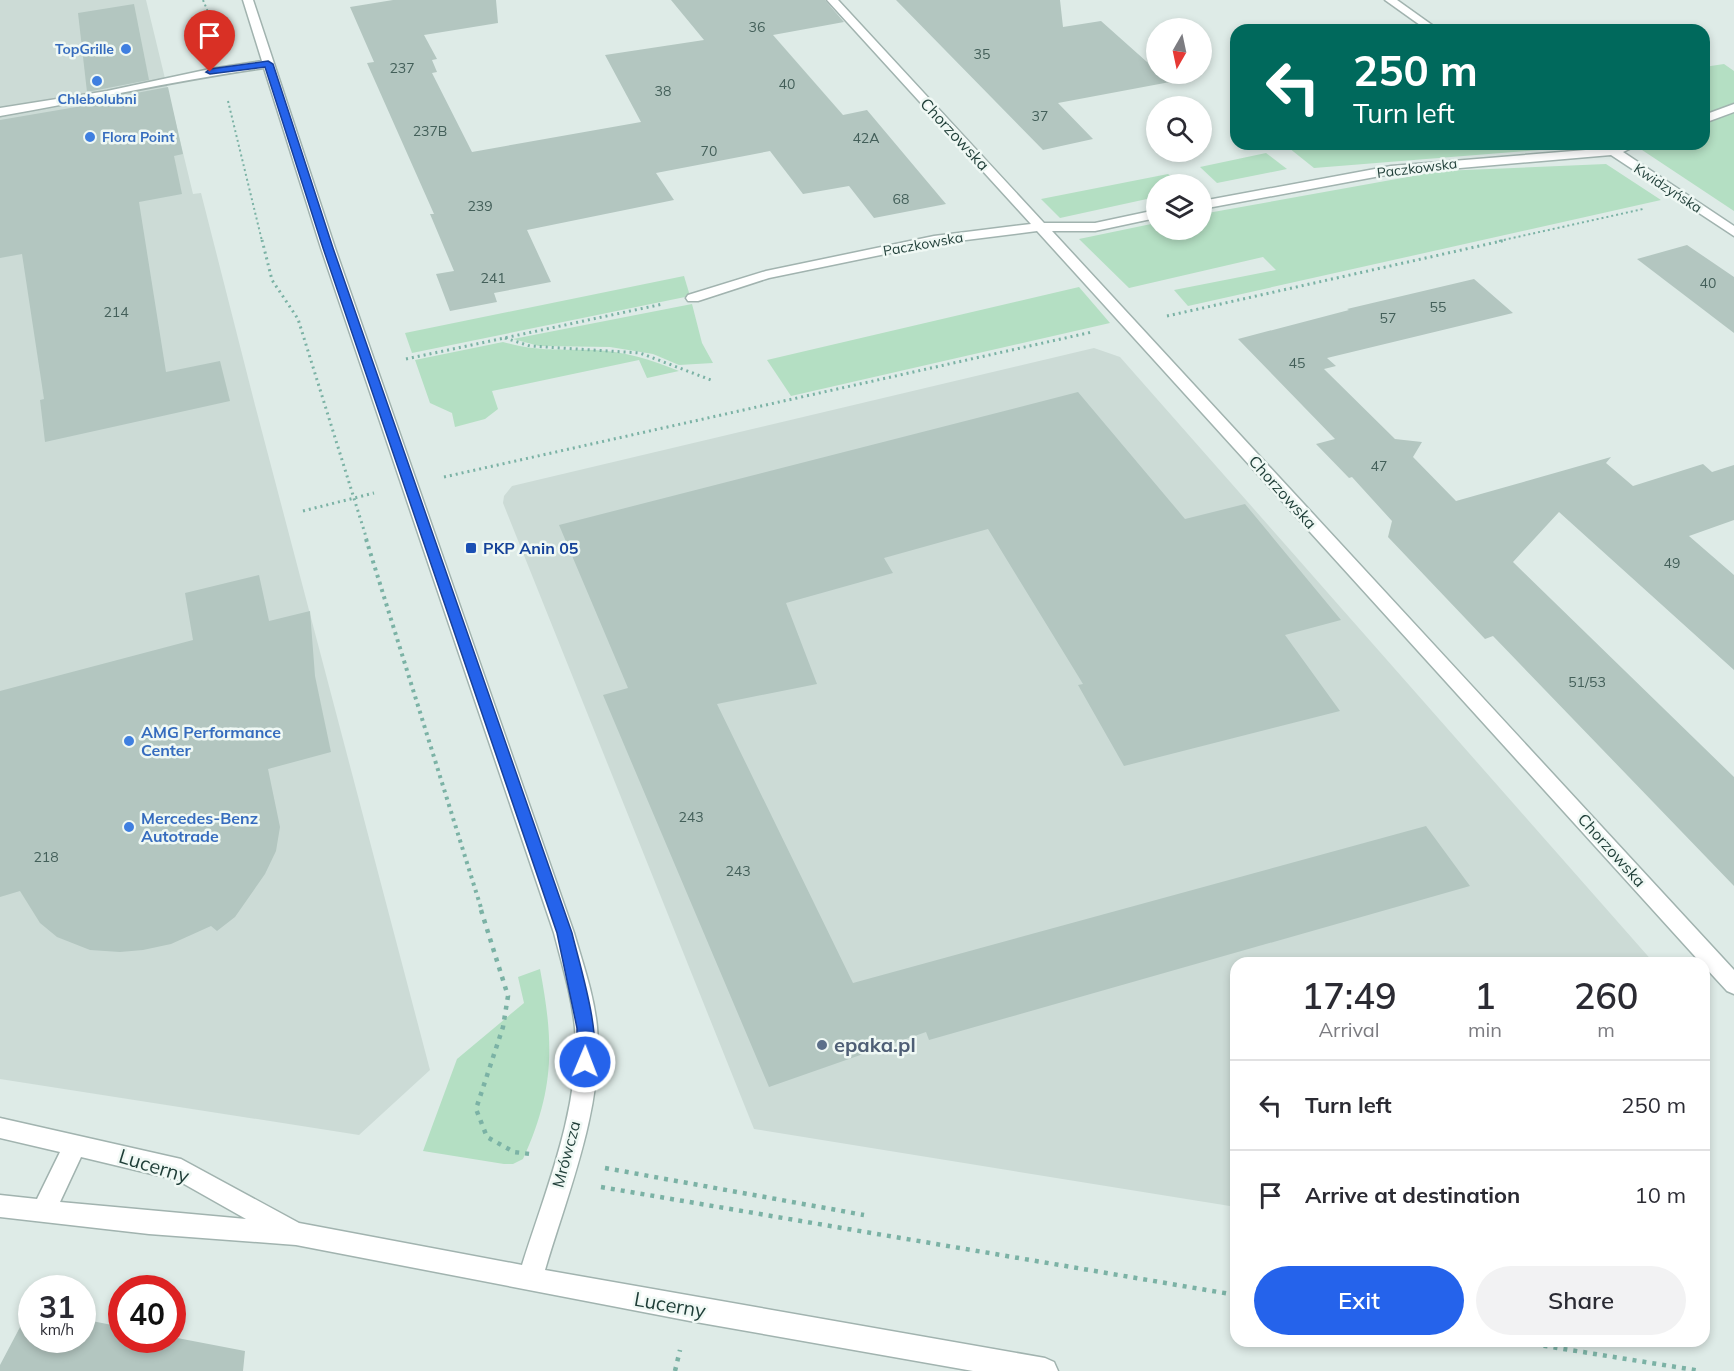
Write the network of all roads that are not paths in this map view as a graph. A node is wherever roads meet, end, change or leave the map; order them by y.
1 (248, 0) edge
2 (832, 0) edge
3 (1390, 0) edge
4 (1425, 24) edge
5 (268, 64) junction
6 (1734, 108) edge
7 (0, 112) edge
8 (1710, 117) edge
9 (1587, 150) edge
10 (1610, 150) edge
11 (1212, 203) edge
12 (1146, 216) edge
13 (1041, 227) junction
14 (1734, 232) edge
15 (693, 298) road end
16 (1708, 957) edge
17 (1710, 960) edge
18 (1734, 986) edge
19 (0, 1128) edge
20 (75, 1145) junction
21 (0, 1206) edge
22 (44, 1210) junction
23 (296, 1234) junction
24 (530, 1279) junction
25 (1045, 1371) edge

1 - 5 street, Mrówcza
2 - 13 street, Chorzowska
3 - 4 street
5 - 7 street
5 - 24 street, Mrówcza
6 - 8 street
9 - 11 street, Paczkowska
10 - 14 street, Kwidzyńska
12 - 13 street, Paczkowska
13 - 15 street, Paczkowska
13 - 16 street, Chorzowska
17 - 18 street, Chorzowska
19 - 20 street, Lucerny
20 - 22 street
20 - 23 street, Lucerny
21 - 22 street, Lucerny
22 - 23 street, Lucerny
23 - 24 street, Lucerny
24 - 25 street, Lucerny

